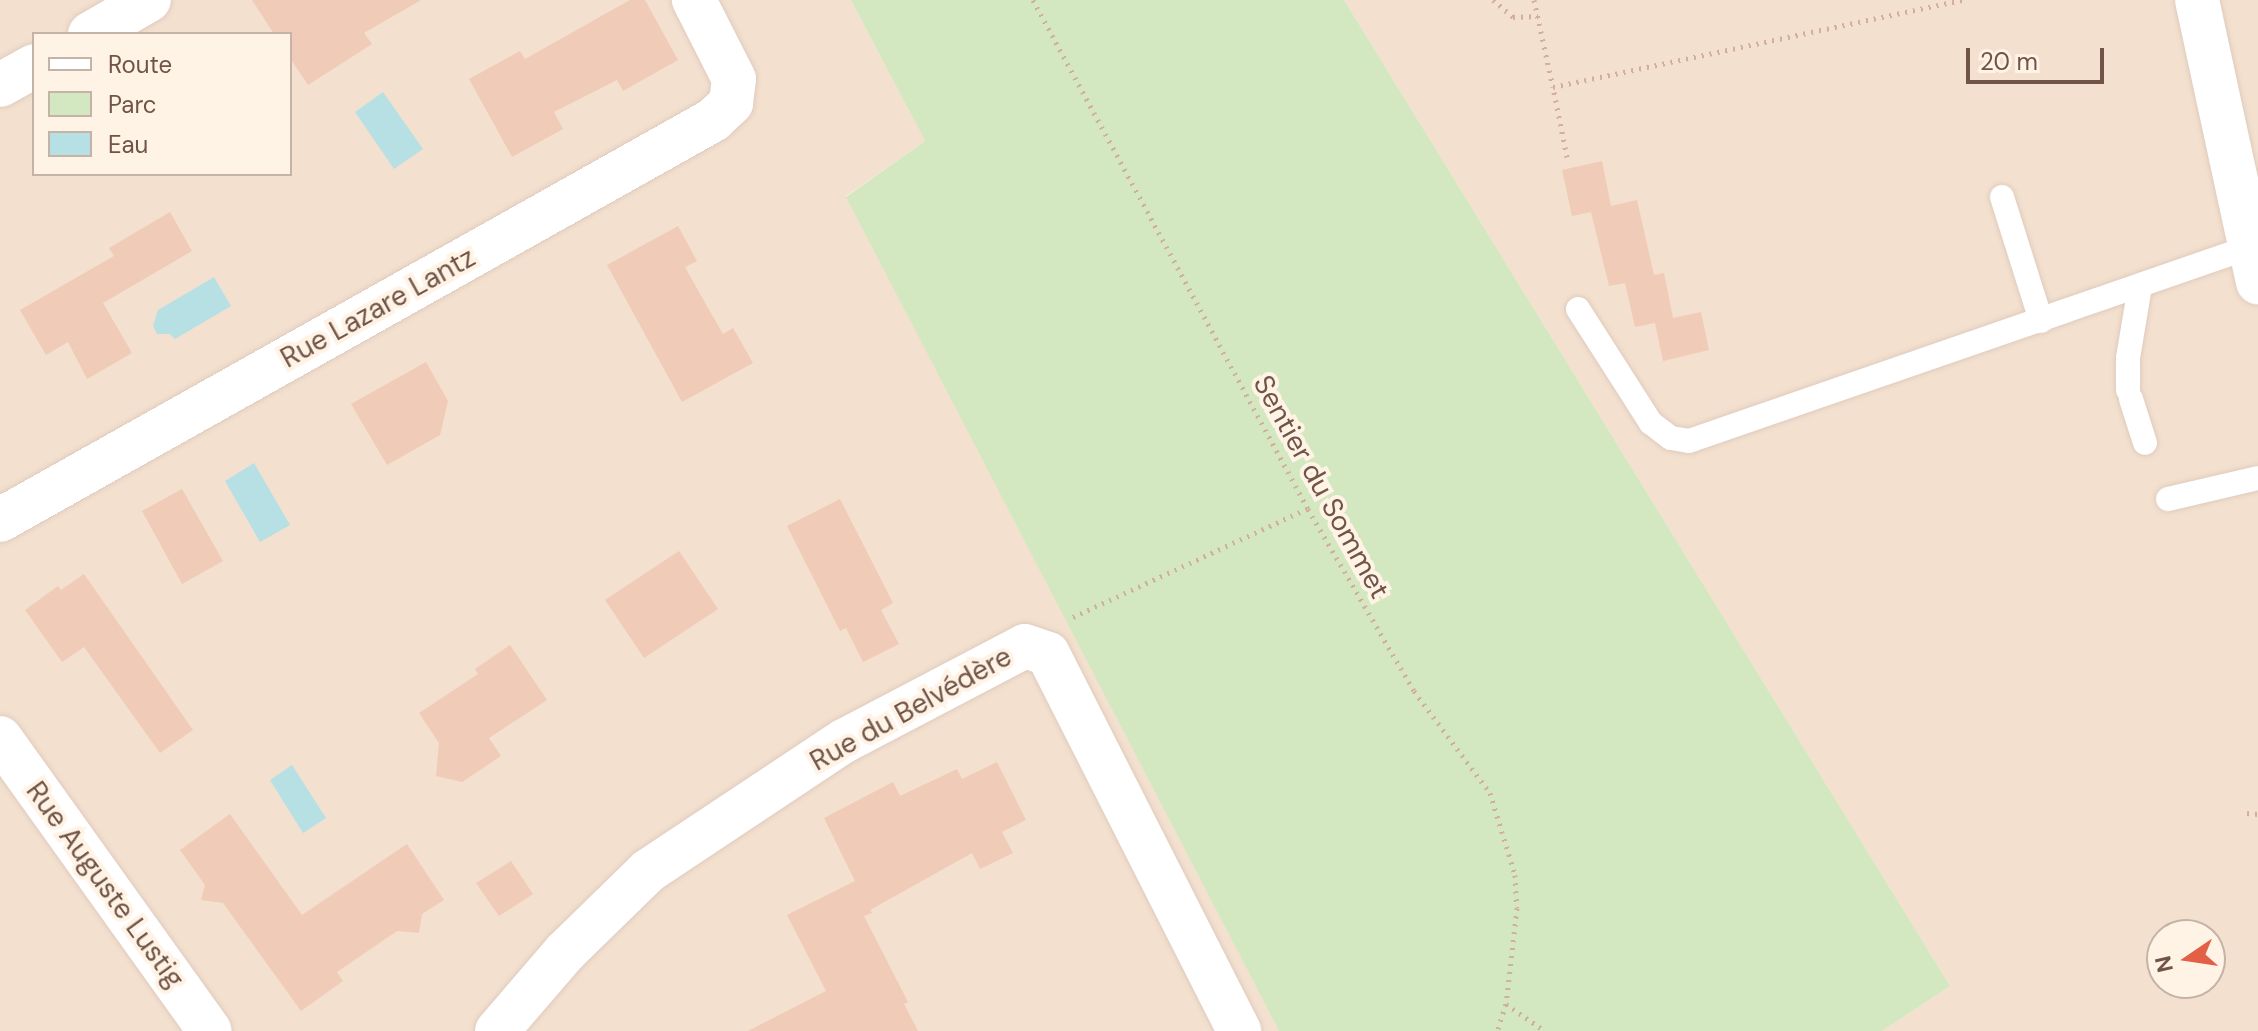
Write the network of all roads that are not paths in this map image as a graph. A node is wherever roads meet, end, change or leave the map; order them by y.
1 (149, 0) edge
2 (694, 0) edge
3 (2197, 0) edge
4 (93, 32) edge
5 (32, 67) edge
6 (0, 85) edge
7 (2002, 197) dead end
8 (2254, 265) edge
9 (2140, 286) junction
10 (1578, 309) dead end
11 (2041, 321) junction
12 (2145, 443) dead end
13 (2258, 478) edge
14 (2168, 499) dead end
15 (0, 520) edge
16 (0, 738) edge
17 (210, 1031) edge
18 (497, 1031) edge
19 (1239, 1031) edge

1 - 4 street
2 - 15 street, Rue Lazare Lantz
3 - 8 street
5 - 6 street
7 - 11 lane
8 - 9 lane
9 - 11 lane
9 - 12 lane
10 - 11 lane
13 - 14 lane
16 - 17 street, Rue Auguste Lustig
18 - 19 street, Rue du Belvédère

